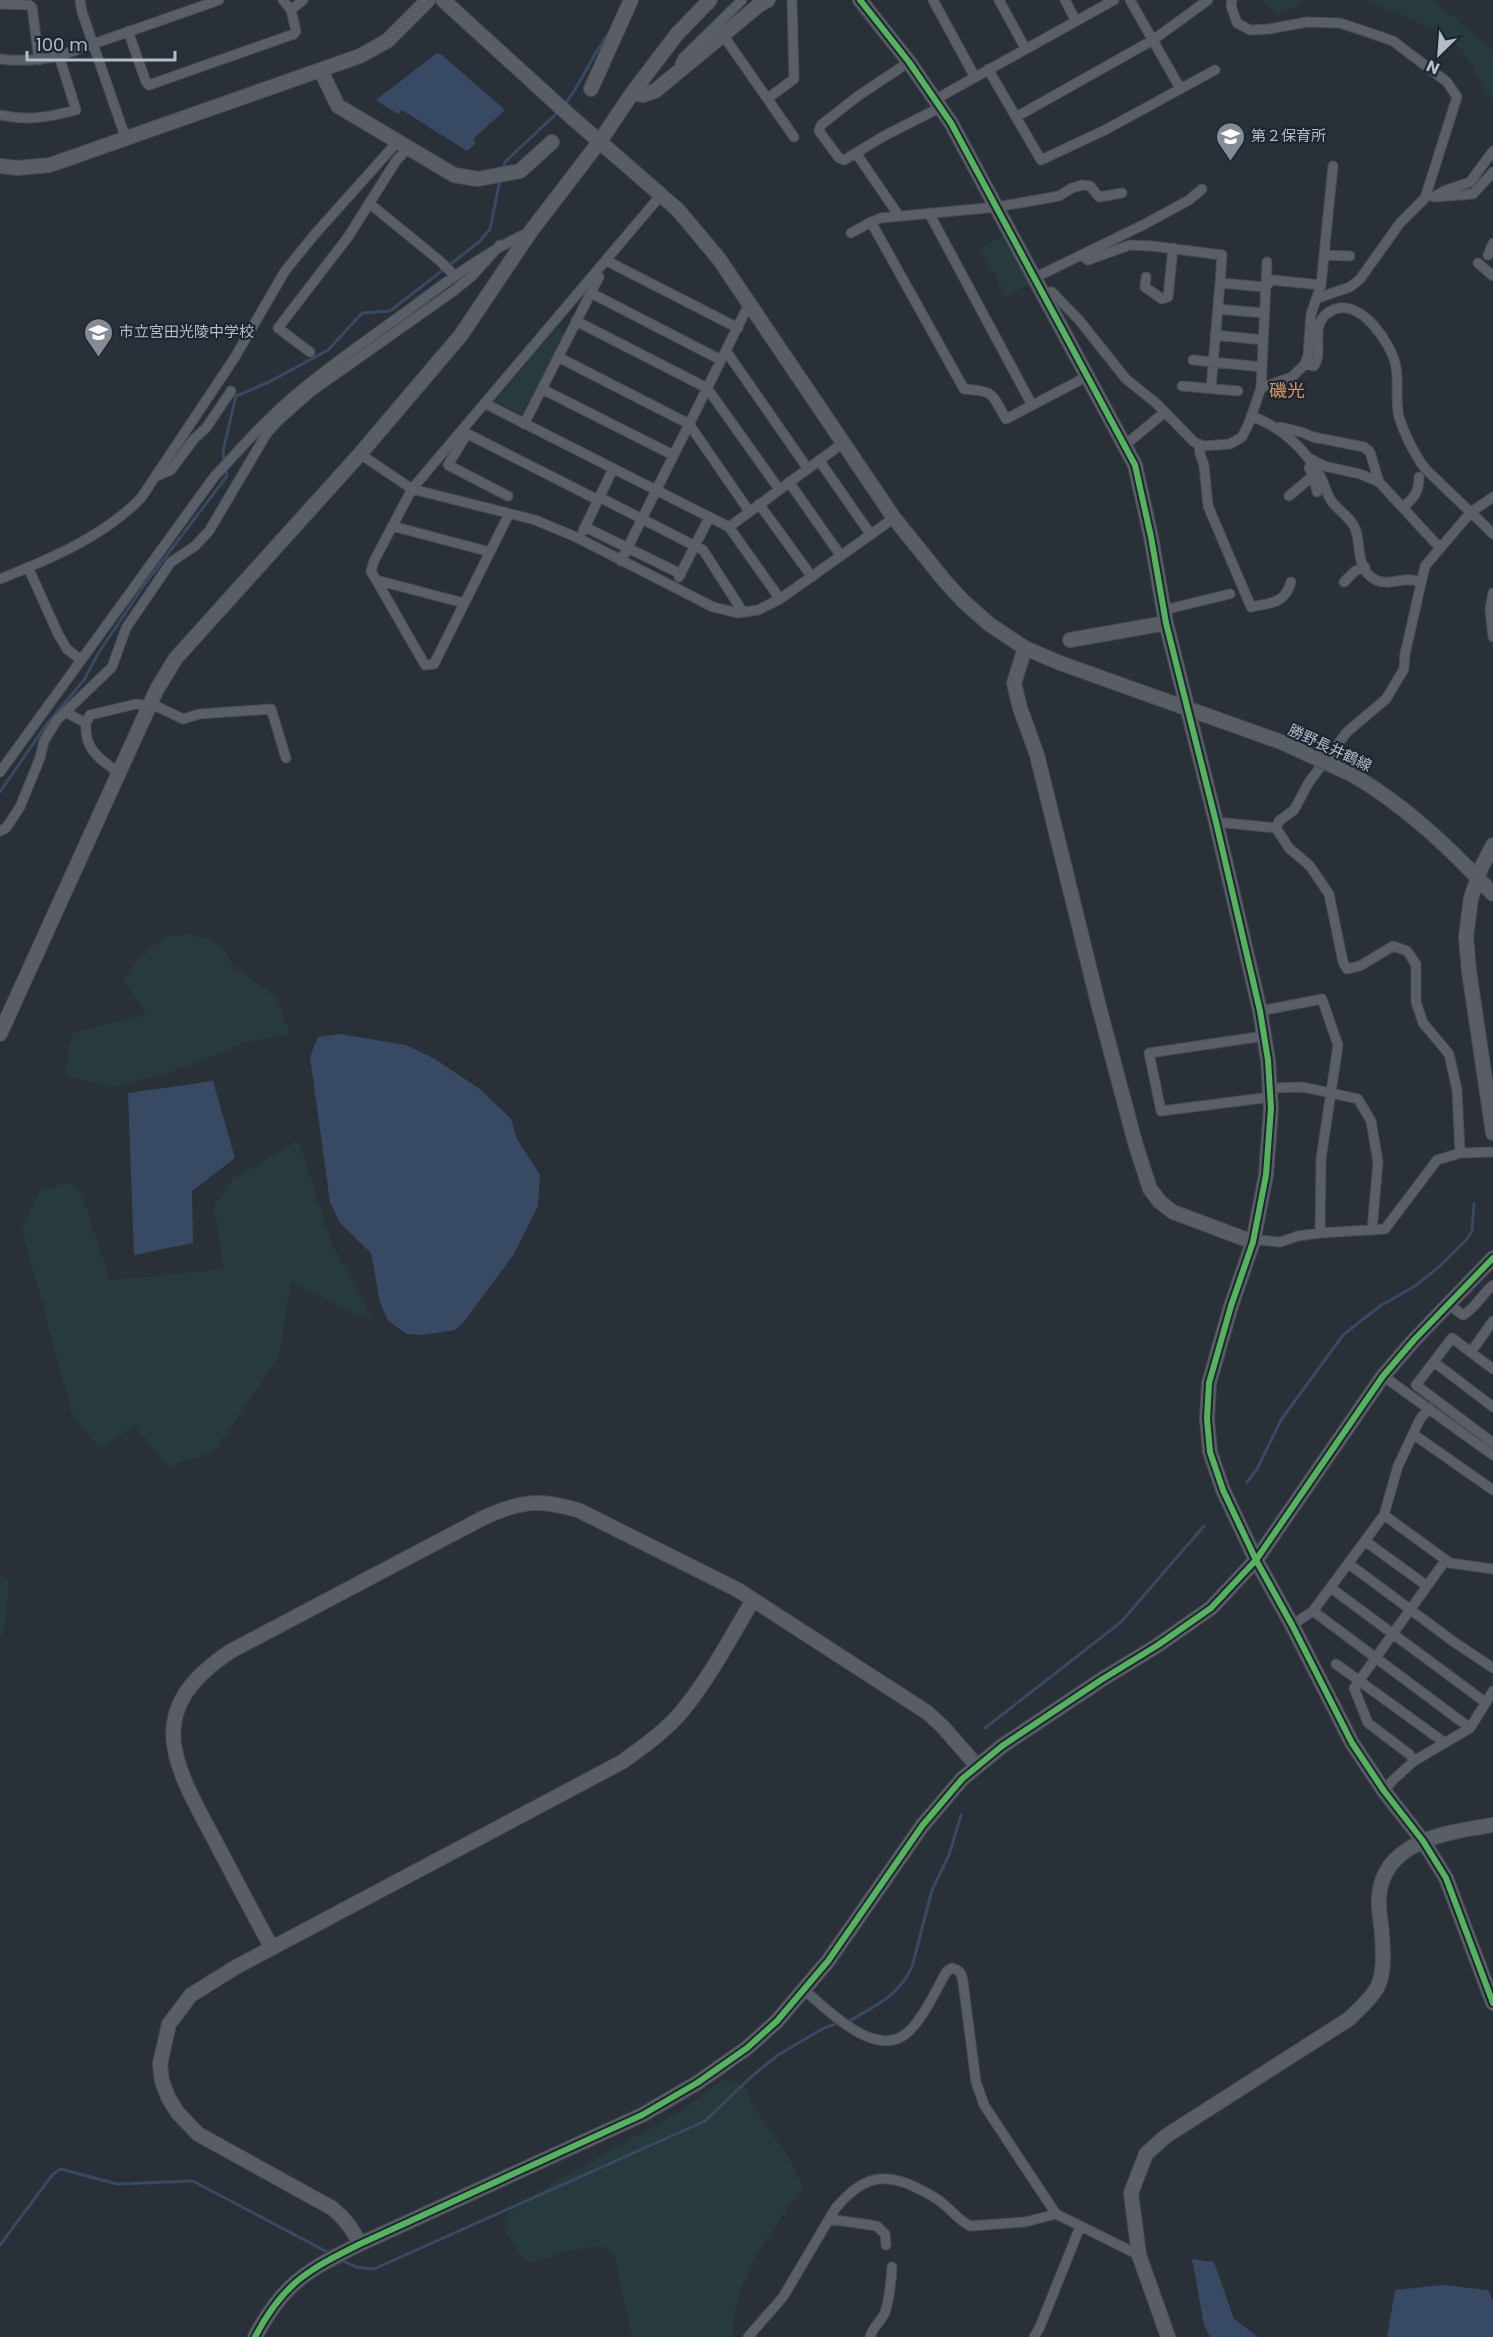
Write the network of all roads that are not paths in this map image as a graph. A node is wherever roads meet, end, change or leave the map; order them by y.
1 (80, 0) edge
2 (219, 0) edge
3 (283, 0) edge
4 (303, 0) edge
5 (428, 0) edge
6 (443, 0) edge
7 (631, 0) edge
8 (710, 0) edge
9 (742, 0) edge
10 (768, 0) edge
11 (792, 0) edge
12 (860, 0) edge
13 (933, 0) edge
14 (999, 0) edge
15 (1065, 0) edge
16 (1114, 0) edge
17 (1130, 0) edge
18 (1232, 0) edge
19 (1205, 1) edge
20 (0, 4) edge
21 (291, 10) junction
22 (1076, 21) junction
23 (128, 31) junction
24 (723, 35) junction
25 (1153, 40) junction
26 (93, 44) junction
27 (1025, 48) junction
28 (59, 56) junction
29 (0, 58) edge
30 (39, 60) junction
31 (909, 62) junction
32 (988, 69) junction
33 (682, 70) junction
34 (1215, 70) dead end
35 (321, 71) junction
36 (975, 77) junction
37 (1179, 88) junction
38 (591, 89) dead end
39 (633, 92) junction
40 (768, 98) junction
41 (939, 103) junction
42 (0, 115) edge
43 (1016, 117) junction
44 (794, 137) dead end
45 (126, 139) junction
46 (600, 141) junction
47 (552, 142) dead end
48 (404, 143) junction
49 (1493, 151) edge
50 (856, 153) junction
51 (0, 166) edge
52 (1333, 166) dead end
53 (1493, 172) edge
54 (1202, 189) dead end
55 (1122, 194) dead end
56 (661, 195) junction
57 (1430, 197) junction
58 (369, 203) junction
59 (997, 207) junction
60 (929, 213) junction
61 (899, 216) junction
62 (871, 222) junction
63 (531, 231) junction
64 (851, 233) dead end
65 (1493, 243) edge
66 (500, 245) junction
67 (1173, 248) junction
68 (1081, 255) junction
69 (1324, 255) junction
70 (1488, 255) dead end
71 (1350, 256) dead end
72 (607, 261) junction
73 (1267, 262) dead end
74 (1478, 263) dead end
75 (455, 276) junction
76 (1493, 276) edge
77 (1036, 277) junction
78 (1146, 277) dead end
79 (1220, 283) junction
80 (1322, 285) junction
81 (1265, 287) junction
82 (1043, 292) junction
83 (591, 293) junction
84 (1317, 298) junction
85 (749, 304) junction
86 (1218, 309) junction
87 (1264, 313) junction
88 (576, 321) junction
89 (738, 328) junction
90 (1215, 335) junction
91 (1263, 340) junction
92 (726, 351) junction
93 (310, 352) dead end
94 (558, 357) junction
95 (721, 360) junction
96 (1193, 360) dead end
97 (1213, 363) junction
98 (1305, 364) junction
99 (1262, 366) junction
100 (1088, 376) junction
101 (1182, 386) dead end
102 (1211, 387) junction
103 (707, 388) junction
104 (1261, 388) junction
105 (542, 389) junction
106 (1238, 390) dead end
107 (231, 391) dead end
108 (486, 404) junction
109 (1032, 405) junction
110 (1165, 412) junction
111 (1251, 416) junction
112 (524, 424) junction
113 (689, 424) junction
114 (1275, 426) junction
115 (464, 433) junction
116 (843, 443) junction
117 (1199, 444) junction
118 (1125, 445) junction
119 (360, 454) junction
120 (673, 455) junction
121 (1306, 456) junction
122 (819, 460) junction
123 (613, 469) junction
124 (808, 469) junction
125 (155, 477) junction
126 (1419, 477) dead end
127 (1315, 481) junction
128 (789, 482) junction
129 (1379, 482) junction
130 (412, 489) junction
131 (779, 489) junction
132 (655, 491) junction
133 (1317, 492) dead end
134 (508, 496) dead end
135 (1289, 496) dead end
136 (1493, 497) edge
137 (599, 499) junction
138 (759, 504) junction
139 (1403, 507) junction
140 (749, 511) junction
141 (1471, 512) junction
142 (509, 514) junction
143 (709, 518) junction
144 (894, 518) junction
145 (641, 520) junction
146 (392, 526) junction
147 (585, 527) junction
148 (729, 527) junction
149 (1493, 534) edge
150 (871, 535) junction
151 (579, 539) junction
152 (695, 546) junction
153 (627, 548) junction
154 (1440, 548) junction
155 (490, 552) junction
156 (841, 556) junction
157 (621, 561) junction
158 (28, 567) junction
159 (1365, 567) junction
160 (681, 574) junction
161 (812, 577) junction
162 (0, 579) edge
163 (376, 580) junction
164 (1291, 582) dead end
165 (1344, 582) dead end
166 (1420, 582) junction
167 (674, 587) junction
168 (1493, 593) edge
169 (1230, 594) dead end
170 (780, 599) junction
171 (464, 603) junction
172 (743, 612) junction
173 (1165, 617) junction
174 (1493, 637) edge
175 (1070, 640) dead end
176 (1025, 648) junction
177 (81, 660) junction
178 (149, 706) junction
179 (1188, 710) junction
180 (65, 712) junction
181 (86, 723) junction
182 (286, 758) dead end
183 (0, 772) edge
184 (119, 774) junction
185 (1216, 822) junction
186 (1276, 828) junction
187 (0, 831) edge
188 (1493, 845) edge
189 (1478, 878) junction
190 (1493, 894) edge
191 (1260, 1011) junction
192 (0, 1034) edge
193 (1264, 1036) junction
194 (1270, 1092) junction
195 (1330, 1092) junction
196 (1493, 1133) edge
197 (1493, 1152) edge
198 (1460, 1153) junction
199 (1372, 1230) junction
200 (1320, 1233) junction
201 (1253, 1242) junction
202 (1493, 1258) edge
203 (1493, 1285) edge
204 (1448, 1304) junction
205 (1491, 1327) edge
206 (1471, 1352) junction
207 (1434, 1362) junction
208 (1493, 1369) edge
209 (1383, 1376) junction
210 (1493, 1407) edge
211 (1429, 1408) junction
212 (1413, 1434) junction
213 (1493, 1443) edge
214 (1493, 1455) edge
215 (1493, 1490) edge
216 (1384, 1515) junction
217 (1365, 1541) junction
218 (1256, 1560) junction
219 (1445, 1561) junction
220 (1349, 1564) junction
221 (1493, 1569) edge
222 (1427, 1586) junction
223 (1331, 1588) junction
224 (753, 1600) junction
225 (1410, 1609) junction
226 (1313, 1611) junction
227 (1292, 1625) junction
228 (1393, 1634) junction
229 (1376, 1657) junction
230 (1336, 1664) dead end
231 (1493, 1668) edge
232 (1360, 1680) junction
233 (1493, 1691) edge
234 (1485, 1702) junction
235 (1470, 1728) junction
236 (1445, 1743) junction
237 (1414, 1761) junction
238 (977, 1766) junction
239 (1384, 1791) junction
240 (1493, 1825) edge
241 (1423, 1841) junction
242 (272, 1948) junction
243 (804, 1990) junction
244 (1493, 2003) edge
245 (1056, 2214) junction
246 (829, 2219) junction
247 (1080, 2227) junction
248 (360, 2244) junction
249 (885, 2245) dead end
250 (1139, 2255) junction
251 (892, 2267) dead end
252 (255, 2337) edge
253 (748, 2337) edge
254 (870, 2337) edge
255 (1034, 2337) edge
256 (1168, 2337) edge

1 - 26 street
2 - 23 street
3 - 21 street
4 - 21 street
5 - 35 street
6 - 46 street, 勝野長井鶴線
7 - 38 street
8 - 39 street
9 - 33 street
10 - 24 street
11 - 40 street
12 - 31 street
13 - 36 street
14 - 27 street
15 - 22 street
16 - 22 street
17 - 25 street
18 - 57 street
19 - 25 street
20 - 30 street
21 - 23 street
22 - 27 street
23 - 26 street
24 - 33 street
24 - 40 street
25 - 37 street
25 - 43 street
26 - 28 street
26 - 45 street
27 - 32 street
28 - 30 street
28 - 42 street
29 - 30 street
31 - 41 street
31 - 50 street
32 - 36 street
32 - 43 street
33 - 39 street
34 - 37 street
35 - 45 street
35 - 48 street
36 - 41 street
37 - 43 street
39 - 46 street
40 - 44 street
41 - 50 street
41 - 59 street
45 - 51 street
46 - 56 street, 勝野長井鶴線
46 - 63 street
47 - 48 street
48 - 58 street
48 - 125 street
49 - 57 street
50 - 61 street
52 - 69 street
53 - 57 street
54 - 68 street
55 - 59 street
56 - 72 street
56 - 85 street, 勝野長井鶴線
57 - 84 street
58 - 75 street
58 - 93 street
59 - 60 street
59 - 77 street
60 - 61 street
60 - 109 street
61 - 62 street
62 - 64 street
62 - 109 street
63 - 66 street
63 - 119 street
65 - 70 street
66 - 75 street
66 - 180 street
67 - 68 street
67 - 78 street
67 - 79 street
68 - 77 street
69 - 71 street
69 - 80 street
72 - 83 street
72 - 89 street
72 - 108 street
73 - 81 street
74 - 76 street
75 - 177 street
77 - 82 street
79 - 81 street
79 - 86 street
80 - 81 street
80 - 84 street
81 - 87 street
82 - 100 street
82 - 110 street
83 - 88 street
83 - 95 street
84 - 98 street
85 - 89 street
85 - 116 street, 勝野長井鶴線
86 - 87 street
86 - 90 street
87 - 91 street
88 - 94 street
88 - 103 street
89 - 92 street
90 - 91 street
90 - 97 street
91 - 99 street
92 - 95 street
92 - 124 street
94 - 105 street
94 - 113 street
95 - 103 street
96 - 97 street
97 - 99 street
97 - 102 street
98 - 104 street
98 - 141 street
99 - 104 street
100 - 109 street
100 - 118 street
101 - 102 street
102 - 106 street
103 - 113 street
103 - 131 street
104 - 111 street
105 - 112 street
105 - 120 street
107 - 125 street
108 - 112 street
108 - 115 street
110 - 117 street
110 - 118 street
111 - 114 street
111 - 117 street
112 - 123 street
113 - 120 street
113 - 140 street
114 - 121 street
114 - 129 street
115 - 130 street
115 - 134 street
115 - 137 street
116 - 122 street
116 - 144 street, 勝野長井鶴線
117 - 164 street
118 - 173 street
119 - 130 street
119 - 178 street
120 - 132 street
121 - 127 street
121 - 129 street
121 - 159 street
122 - 124 street
122 - 150 street
123 - 132 street
123 - 137 street
124 - 128 street
125 - 158 street
126 - 139 street
127 - 133 street
127 - 135 street
128 - 131 street
128 - 156 street
129 - 139 street
130 - 142 street
130 - 146 street
131 - 138 street
132 - 143 street
132 - 145 street
136 - 141 street
137 - 145 street
137 - 147 street
138 - 140 street
138 - 161 street
139 - 154 street
140 - 148 street
141 - 149 street
141 - 154 street
142 - 151 street
142 - 155 street
143 - 148 street
143 - 152 street
144 - 150 street
144 - 176 street, 勝野長井鶴線
145 - 152 street
145 - 153 street
146 - 155 street
146 - 163 street
147 - 151 street
147 - 153 street
148 - 170 street
150 - 156 street
151 - 157 street
152 - 160 street
152 - 172 street
153 - 157 street
153 - 160 street
154 - 166 street
155 - 171 street
156 - 161 street
157 - 167 street
158 - 162 street
158 - 177 street
159 - 165 street
159 - 166 street
160 - 167 street
161 - 170 street
163 - 171 street
163 - 171 street
166 - 186 street
167 - 172 street
168 - 174 street
169 - 173 street
170 - 172 street
173 - 175 street
173 - 179 street
176 - 179 street, 勝野長井鶴線
176 - 201 street
177 - 183 street
178 - 181 street
178 - 182 street
178 - 184 street
179 - 185 street
179 - 189 street, 勝野長井鶴線, bridge
180 - 181 street
180 - 187 street
181 - 184 street
184 - 192 street
185 - 186 street
185 - 191 street
186 - 198 street
188 - 189 street
189 - 190 street, 勝野長井鶴線
189 - 196 street
191 - 193 street
191 - 195 street
193 - 194 street
193 - 194 street
194 - 195 street
194 - 201 street
195 - 199 street
195 - 200 street
197 - 198 street
198 - 199 street
199 - 200 street
200 - 201 street
201 - 218 street
202 - 204 street
203 - 204 street
204 - 209 street
205 - 206 street
206 - 207 street
206 - 208 street
207 - 210 street
207 - 213 street
209 - 211 street
209 - 218 street
211 - 212 street
211 - 214 street
212 - 215 street
212 - 216 street
216 - 217 street
216 - 219 street
217 - 220 street
217 - 222 street
218 - 227 street
218 - 238 street
219 - 221 street
219 - 222 street
220 - 223 street
220 - 225 street
222 - 225 street
223 - 226 street
223 - 228 street
224 - 238 street
224 - 242 street
224 - 242 street
225 - 228 street
225 - 231 street
226 - 227 street
226 - 229 street
227 - 239 street
228 - 229 street
228 - 234 street
229 - 232 street
229 - 235 street
230 - 232 street
232 - 236 street
232 - 237 street
233 - 234 street
234 - 235 street
235 - 236 street
236 - 237 street
237 - 239 street
238 - 243 street
239 - 241 street
240 - 241 street
241 - 244 street
241 - 250 street
242 - 248 street
243 - 245 street
243 - 248 street
245 - 246 street
245 - 247 street
246 - 249 street
246 - 253 street
247 - 250 street
247 - 255 street
248 - 252 street
250 - 256 street
251 - 254 street

